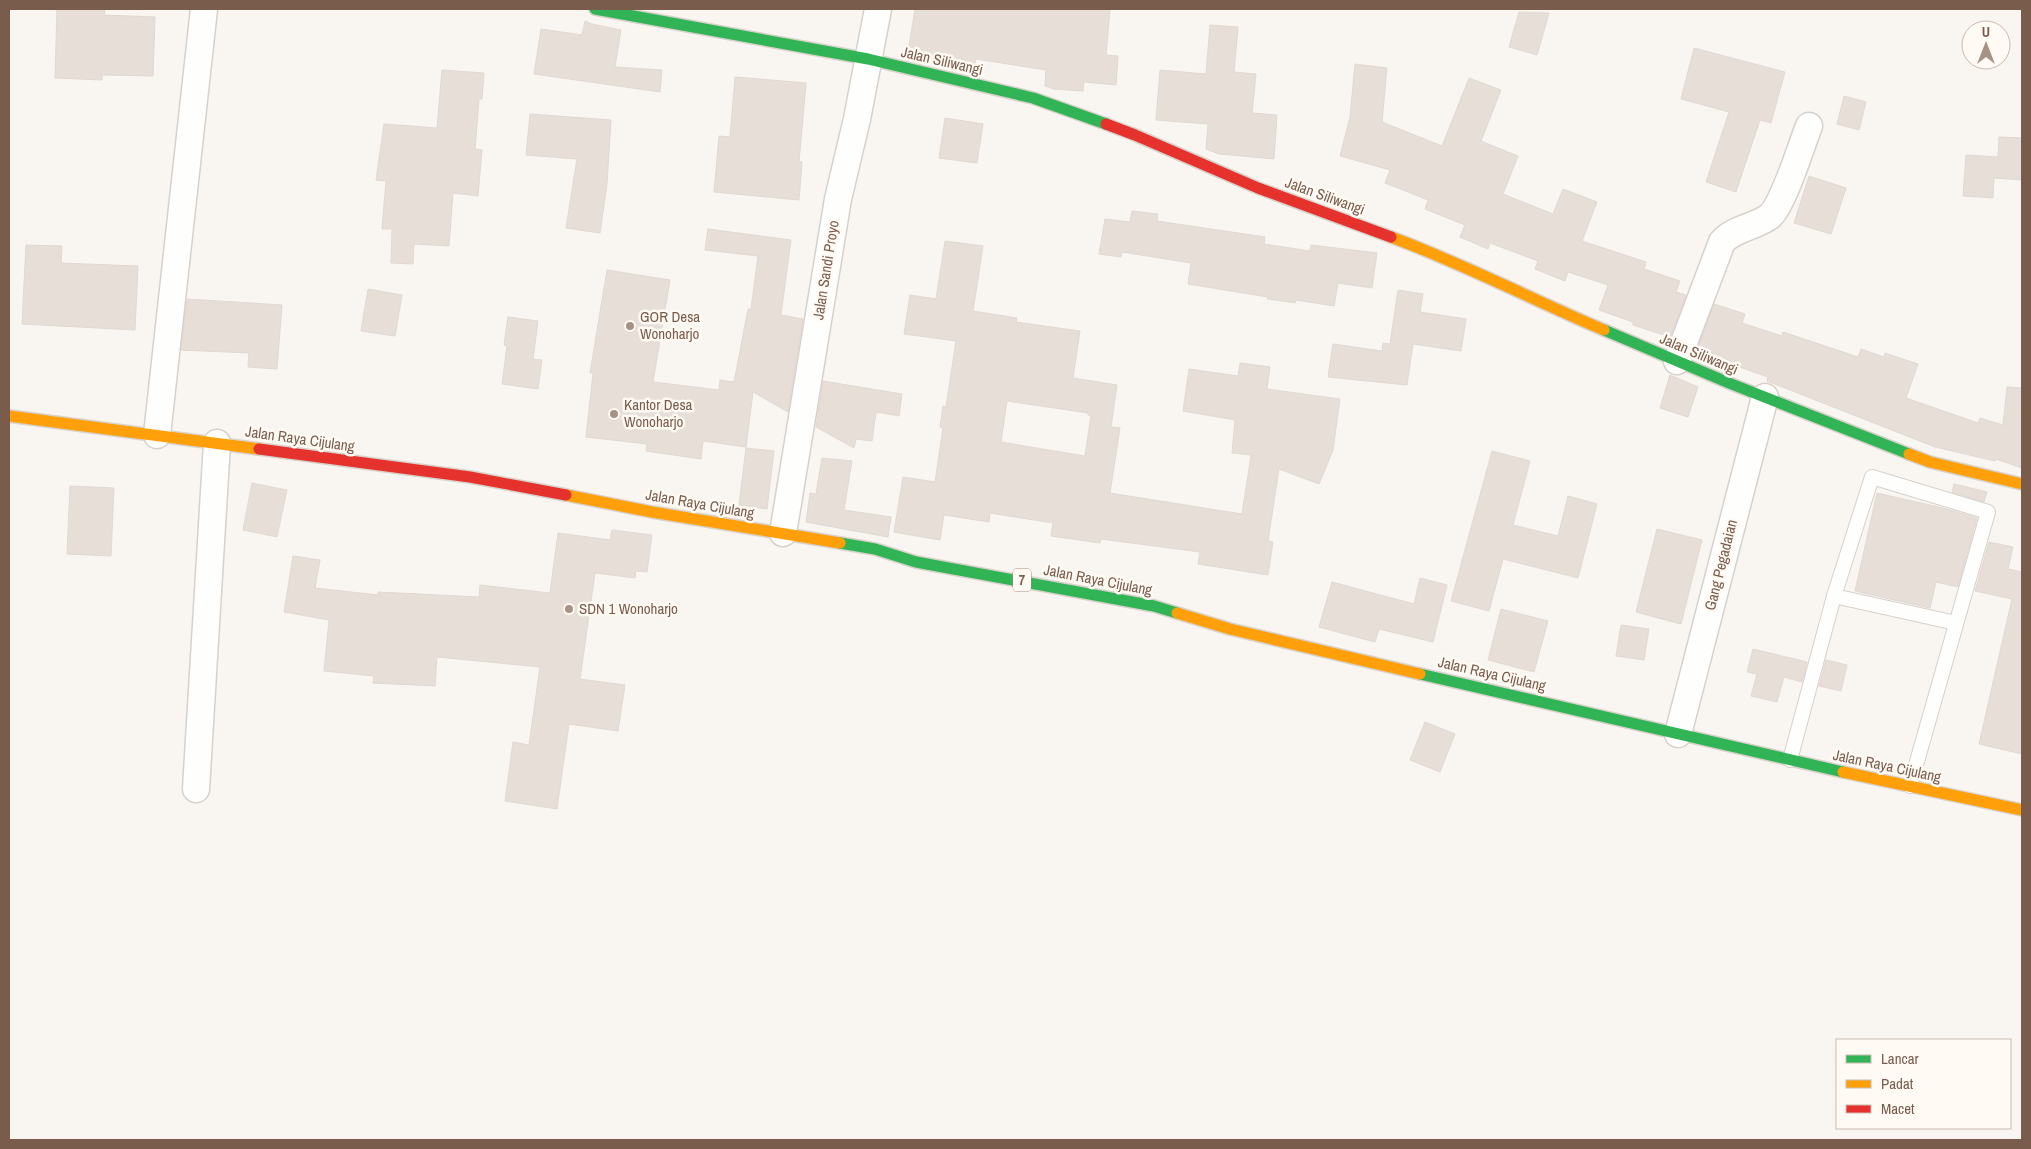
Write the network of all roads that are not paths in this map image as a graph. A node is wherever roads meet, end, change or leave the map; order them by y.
1 (204, 9) edge
2 (595, 9) edge
3 (878, 9) edge
4 (868, 59) junction
5 (1809, 126) dead end
6 (1676, 360) junction
7 (1765, 397) junction
8 (9, 416) edge
9 (157, 435) junction
10 (217, 443) junction
11 (2022, 484) edge
12 (782, 534) junction
13 (1834, 596) junction
14 (1956, 623) junction
15 (1678, 734) junction
16 (1790, 760) junction
17 (1910, 786) junction
18 (196, 789) dead end
19 (2022, 810) edge

1 - 9 street
2 - 4 main road, Jalan Siliwangi
3 - 4 street, Jalan Sandi Proyo
4 - 6 main road, Jalan Siliwangi
4 - 12 street, Jalan Sandi Proyo
5 - 6 street
6 - 7 main road, Jalan Siliwangi
7 - 11 main road, Jalan Siliwangi
7 - 15 street, Gang Pegadaian
8 - 9 main road, Jalan Raya Cijulang / 7
9 - 10 main road, Jalan Raya Cijulang / 7
10 - 12 main road, Jalan Raya Cijulang / 7
10 - 18 street
12 - 15 main road, Jalan Raya Cijulang / 7
13 - 14 lane
13 - 14 lane
13 - 16 lane
14 - 17 lane
15 - 16 main road, Jalan Raya Cijulang / 7
16 - 17 main road, Jalan Raya Cijulang / 7
17 - 19 main road, Jalan Raya Cijulang / 7

